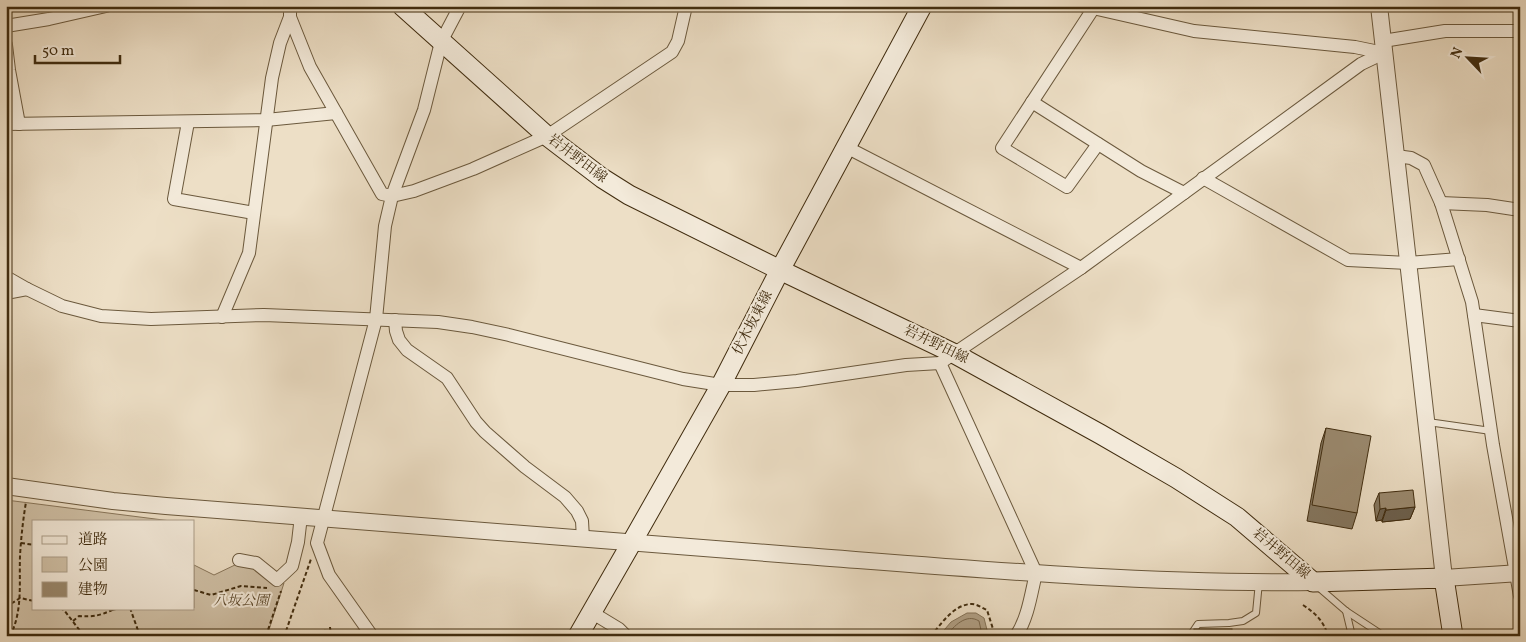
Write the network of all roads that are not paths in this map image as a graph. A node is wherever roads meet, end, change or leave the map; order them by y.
1 (106, 6) edge
2 (402, 6) edge
3 (460, 6) edge
4 (686, 6) edge
5 (922, 6) edge
6 (1379, 6) edge
7 (1089, 7) edge
8 (290, 12) edge
9 (6, 26) edge
10 (1520, 31) edge
11 (441, 42) junction
12 (6, 45) edge
13 (1384, 47) junction
14 (1032, 102) junction
15 (336, 112) junction
16 (266, 120) junction
17 (188, 122) junction
18 (6, 124) edge
19 (19, 124) junction
20 (547, 136) junction
21 (1098, 144) junction
22 (846, 147) junction
23 (1396, 156) junction
24 (1204, 178) junction
25 (1184, 193) junction
26 (392, 196) junction
27 (1441, 203) junction
28 (1520, 210) edge
29 (254, 213) junction
30 (1459, 259) junction
31 (1408, 263) junction
32 (1081, 268) junction
33 (780, 270) junction
34 (6, 277) edge
35 (27, 289) junction
36 (6, 293) edge
37 (1474, 314) junction
38 (222, 317) junction
39 (376, 319) junction
40 (395, 320) junction
41 (1520, 321) edge
42 (948, 358) junction
43 (721, 385) junction
44 (1426, 421) junction
45 (1491, 431) junction
46 (6, 486) edge
47 (301, 516) junction
48 (323, 518) junction
49 (583, 539) junction
50 (632, 542) junction
51 (239, 560) dead end
52 (1036, 573) junction
53 (1518, 573) edge
54 (1444, 578) junction
55 (1259, 582) junction
56 (1313, 582) junction
57 (1520, 596) edge
58 (1346, 611) junction
59 (591, 612) junction
60 (372, 636) edge
61 (578, 636) edge
62 (626, 636) edge
63 (1016, 636) edge
64 (1190, 636) edge
65 (1352, 636) edge
66 (1384, 636) edge
67 (1452, 636) edge

1 - 9 street
2 - 11 main road, 岩井野田線
3 - 11 street
4 - 20 street
5 - 22 main road, 伏木坂東線
6 - 13 street
7 - 13 street
7 - 14 street
8 - 15 street
8 - 16 street
10 - 13 street
11 - 20 main road, 岩井野田線
11 - 26 street
12 - 19 street
13 - 23 street
13 - 24 street
14 - 21 street
14 - 21 street
15 - 16 street
15 - 26 street
16 - 17 street
16 - 29 street
17 - 19 street
17 - 29 street
18 - 19 street
20 - 26 street
20 - 33 main road, 岩井野田線
21 - 25 street
22 - 32 street
22 - 33 main road, 伏木坂東線
23 - 27 street
23 - 31 street
24 - 25 street
24 - 31 street
25 - 32 street
26 - 39 street
27 - 28 street
27 - 30 street
29 - 38 street
30 - 31 street
30 - 37 street
31 - 44 street
32 - 42 street
33 - 42 main road, 岩井野田線
33 - 43 main road, 伏木坂東線
34 - 35 street
35 - 36 street
35 - 38 street
37 - 41 street
37 - 45 street
38 - 39 street
39 - 40 street
39 - 48 street
40 - 43 street
40 - 49 street
42 - 43 street
42 - 52 street
42 - 56 main road, 岩井野田線
43 - 50 main road, 伏木坂東線
44 - 45 lane
44 - 54 street
45 - 53 street
46 - 47 street
47 - 48 street
47 - 51 street
48 - 49 street
48 - 60 street
49 - 50 street
50 - 52 street
50 - 59 main road, 伏木坂東線
52 - 55 street
52 - 63 street
53 - 54 street
53 - 57 street
54 - 56 main road, 岩井野田線
54 - 67 main road
55 - 56 street
55 - 64 lane
56 - 58 lane
58 - 65 lane
58 - 66 lane
59 - 61 main road, 伏木坂東線
59 - 62 street

